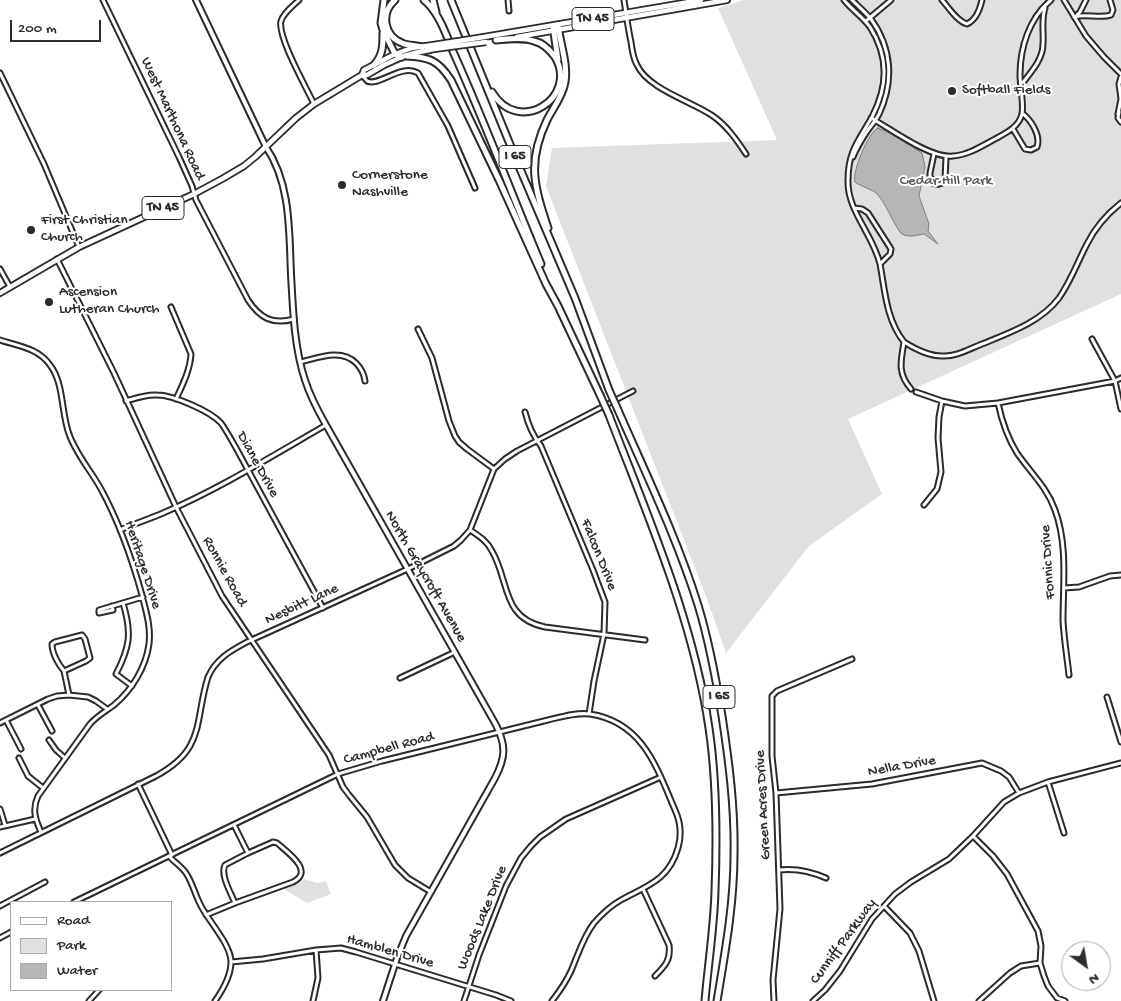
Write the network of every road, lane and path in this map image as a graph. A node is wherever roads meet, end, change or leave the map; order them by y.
1 (103, 0) edge
2 (196, 0) edge
3 (299, 0) edge
4 (384, 0) edge
5 (395, 0) edge
6 (424, 0) edge
7 (433, 0) edge
8 (451, 0) edge
9 (508, 0) edge
10 (624, 0) edge
11 (701, 0) edge
12 (727, 0) edge
13 (844, 0) edge
14 (852, 0) edge
15 (891, 0) edge
16 (942, 0) edge
17 (982, 0) edge
18 (1051, 0) edge
19 (1064, 0) edge
20 (1086, 0) edge
21 (1110, 0) edge
22 (1045, 5) junction
23 (509, 11) dead end
24 (626, 16) junction
25 (1074, 17) junction
26 (870, 18) junction
27 (438, 19) junction
28 (866, 21) junction
29 (556, 28) junction
30 (383, 30) junction
31 (485, 39) junction
32 (496, 40) junction
33 (422, 47) junction
34 (434, 47) junction
35 (473, 53) junction
36 (395, 54) junction
37 (404, 56) junction
38 (374, 65) junction
39 (560, 71) junction
40 (0, 73) edge
41 (362, 75) junction
42 (1121, 75) edge
43 (1021, 85) junction
44 (1121, 99) edge
45 (314, 104) junction
46 (1120, 112) edge
47 (1022, 113) junction
48 (874, 119) junction
49 (1121, 122) edge
50 (1013, 129) junction
51 (266, 147) junction
52 (746, 154) dead end
53 (934, 154) junction
54 (946, 156) junction
55 (474, 188) dead end
56 (194, 194) junction
57 (1121, 203) edge
58 (853, 208) junction
59 (80, 247) junction
60 (57, 259) junction
61 (559, 261) junction
62 (880, 264) junction
63 (0, 269) edge
64 (10, 287) junction
65 (0, 293) edge
66 (558, 306) junction
67 (172, 307) dead end
68 (294, 319) junction
69 (418, 329) dead end
70 (1092, 339) dead end
71 (0, 340) edge
72 (904, 342) junction
73 (300, 362) junction
74 (1121, 378) edge
75 (365, 381) dead end
76 (1115, 381) junction
77 (911, 390) dead end
78 (633, 392) dead end
79 (916, 392) dead end
80 (176, 399) junction
81 (126, 401) junction
82 (942, 401) junction
83 (998, 403) junction
84 (1121, 409) edge
85 (525, 412) dead end
86 (326, 426) junction
87 (536, 441) junction
88 (494, 469) junction
89 (248, 470) junction
90 (924, 504) dead end
91 (176, 507) junction
92 (120, 530) junction
93 (470, 530) junction
94 (407, 569) junction
95 (1121, 575) edge
96 (1064, 588) junction
97 (142, 597) junction
98 (123, 603) junction
99 (112, 606) dead end
100 (323, 608) junction
101 (604, 634) junction
102 (252, 640) junction
103 (645, 640) dead end
104 (455, 652) junction
105 (852, 659) dead end
106 (64, 671) junction
107 (1069, 675) dead end
108 (400, 678) dead end
109 (132, 686) junction
110 (69, 695) junction
111 (1107, 696) dead end
112 (38, 705) junction
113 (107, 710) junction
114 (589, 714) junction
115 (6, 720) junction
116 (0, 723) edge
117 (52, 731) dead end
118 (500, 732) junction
119 (49, 740) dead end
120 (1121, 742) edge
121 (21, 749) dead end
122 (19, 758) dead end
123 (65, 758) junction
124 (1121, 763) edge
125 (338, 774) junction
126 (661, 777) junction
127 (1048, 782) junction
128 (138, 784) junction
129 (43, 788) junction
130 (776, 793) junction
131 (1019, 793) junction
132 (0, 809) edge
133 (35, 819) junction
134 (5, 825) junction
135 (234, 825) junction
136 (0, 827) edge
137 (41, 832) junction
138 (1064, 833) dead end
139 (973, 836) junction
140 (0, 853) edge
141 (248, 853) junction
142 (171, 856) junction
143 (778, 870) junction
144 (826, 878) dead end
145 (45, 882) dead end
146 (643, 889) junction
147 (431, 892) junction
148 (76, 901) edge
149 (235, 903) junction
150 (0, 906) edge
151 (884, 906) junction
152 (206, 915) junction
153 (316, 950) junction
154 (231, 962) junction
155 (1040, 963) junction
156 (395, 964) junction
157 (655, 976) dead end
158 (469, 987) junction
159 (98, 991) edge
160 (89, 1001) edge
161 (215, 1001) edge
162 (313, 1001) edge
163 (383, 1001) edge
164 (464, 1001) edge
165 (510, 1001) edge
166 (552, 1001) edge
167 (705, 1001) edge
168 (717, 1001) edge
169 (774, 1001) edge
170 (813, 1001) edge
171 (934, 1001) edge
172 (979, 1001) edge
173 (1065, 1001) edge

1 - 56 street, West Marthona Road
2 - 51 street, North Graycroft Avenue
3 - 45 street
4 - 30 highway
5 - 33 highway
6 - 27 highway
7 - 27 highway, I 65
8 - 35 highway, I 65
9 - 23 street
10 - 24 street
11 - 24 main road, TN 45
12 - 24 main road, TN 45
13 - 28 street
14 - 26 street
15 - 26 street
16 - 17 street
18 - 22 street
19 - 25 street
20 - 25 street
21 - 25 street
22 - 43 street
22 - 43 street
24 - 29 main road, TN 45
24 - 52 street
25 - 42 street
26 - 28 street
26 - 48 street
27 - 66 highway, I 65
28 - 48 street
29 - 31 main road, TN 45
29 - 32 main road, TN 45
29 - 39 highway
29 - 61 highway
30 - 36 highway
30 - 38 highway
31 - 32 main road, TN 45
31 - 34 main road, TN 45, bridge
32 - 39 highway
33 - 34 main road, TN 45
33 - 36 main road, TN 45
34 - 37 main road, TN 45
35 - 39 highway
35 - 61 highway, I 65
36 - 37 highway
36 - 38 main road, TN 45
37 - 41 main road, TN 45
37 - 66 highway
38 - 41 main road, TN 45
40 - 59 street
41 - 45 main road, TN 45
41 - 55 street
42 - 44 street
43 - 47 street
44 - 46 street
45 - 51 main road, TN 45
46 - 49 street
47 - 50 street
47 - 50 street
48 - 53 street
48 - 58 street
50 - 54 street
51 - 56 main road, TN 45
51 - 68 street, North Graycroft Avenue
53 - 54 street
53 - 54 street
56 - 59 main road, TN 45
56 - 68 street, West Marthona Road
57 - 72 street
58 - 62 street
58 - 62 street
59 - 60 main road, TN 45
60 - 64 main road, TN 45
60 - 81 street, Ronnie Road
61 - 168 highway, I 65, bridge
62 - 72 street
63 - 64 street
64 - 65 main road, TN 45
66 - 167 highway, I 65, bridge
67 - 80 street
68 - 73 street, North Graycroft Avenue
69 - 88 street
70 - 76 street
71 - 92 street, Heritage Drive
72 - 77 street
73 - 75 street
73 - 86 street, North Graycroft Avenue
74 - 76 street
76 - 83 street
76 - 84 street
78 - 87 street, Nesbitt Lane
79 - 82 street
80 - 81 street, Diane Drive
80 - 89 street, Diane Drive
81 - 91 street, Ronnie Road
82 - 83 street
82 - 90 street
83 - 96 street, Fonnic Drive
85 - 87 street, Falcon Drive
86 - 89 street
86 - 94 street, North Graycroft Avenue
87 - 88 street, Nesbitt Lane
87 - 101 street, Falcon Drive
88 - 93 street, Nesbitt Lane
89 - 91 street
89 - 100 street, Diane Drive
91 - 92 street
91 - 102 street, Ronnie Road
92 - 97 street, Heritage Drive
93 - 94 street, Nesbitt Lane
93 - 101 street
94 - 100 street, Nesbitt Lane
94 - 104 street, North Graycroft Avenue
95 - 96 street
96 - 107 street, Fonnic Drive
97 - 98 street
97 - 109 street, Heritage Drive
98 - 99 street
98 - 109 street
100 - 102 street, Nesbitt Lane
101 - 103 street
101 - 114 street, Falcon Drive
102 - 125 street, Ronnie Road
102 - 128 street, Nesbitt Lane
104 - 108 street
104 - 118 street, North Graycroft Avenue
105 - 130 street, Green Acres Drive
106 - 106 street
106 - 110 street
109 - 113 street, Heritage Drive
110 - 112 street
110 - 113 street
111 - 120 street
112 - 115 street
112 - 117 street
113 - 123 street, Heritage Drive
114 - 118 street, Campbell Road
114 - 126 street, Campbell Road
115 - 116 street
115 - 121 street
118 - 125 street, Campbell Road
118 - 147 street, North Graycroft Avenue
119 - 123 street
122 - 129 street
123 - 129 street, Heritage Drive
124 - 127 street, Cunniff Parkway
125 - 135 street, Campbell Road
125 - 147 street, Ronnie Road
126 - 146 street, Campbell Road
126 - 158 street, Woods Lake Drive
127 - 131 street, Cunniff Parkway
127 - 138 street
128 - 137 street, Nesbitt Lane
128 - 142 street
129 - 133 street, Heritage Drive
130 - 131 street, Nella Drive
130 - 143 street, Green Acres Drive
131 - 139 street, Cunniff Parkway
132 - 134 street
133 - 134 street
133 - 137 street
134 - 136 street
135 - 141 street
135 - 142 street, Campbell Road
137 - 140 street, Nesbitt Lane
139 - 151 street, Cunniff Parkway
139 - 155 street
141 - 149 street
141 - 149 street
142 - 148 street, Campbell Road
142 - 152 street
143 - 144 street
143 - 169 street, Green Acres Drive
145 - 150 street
146 - 157 street
146 - 166 street
147 - 156 street, North Graycroft Avenue
149 - 152 street
151 - 170 street, Cunniff Parkway
151 - 171 street
152 - 154 street
153 - 154 street, Hamblen Drive
153 - 156 street, Hamblen Drive
153 - 162 street
154 - 161 street
155 - 172 street
155 - 173 street
156 - 158 street, Hamblen Drive
156 - 163 street, North Graycroft Avenue
158 - 164 street, Woods Lake Drive
158 - 165 street, Hamblen Drive
159 - 160 street

